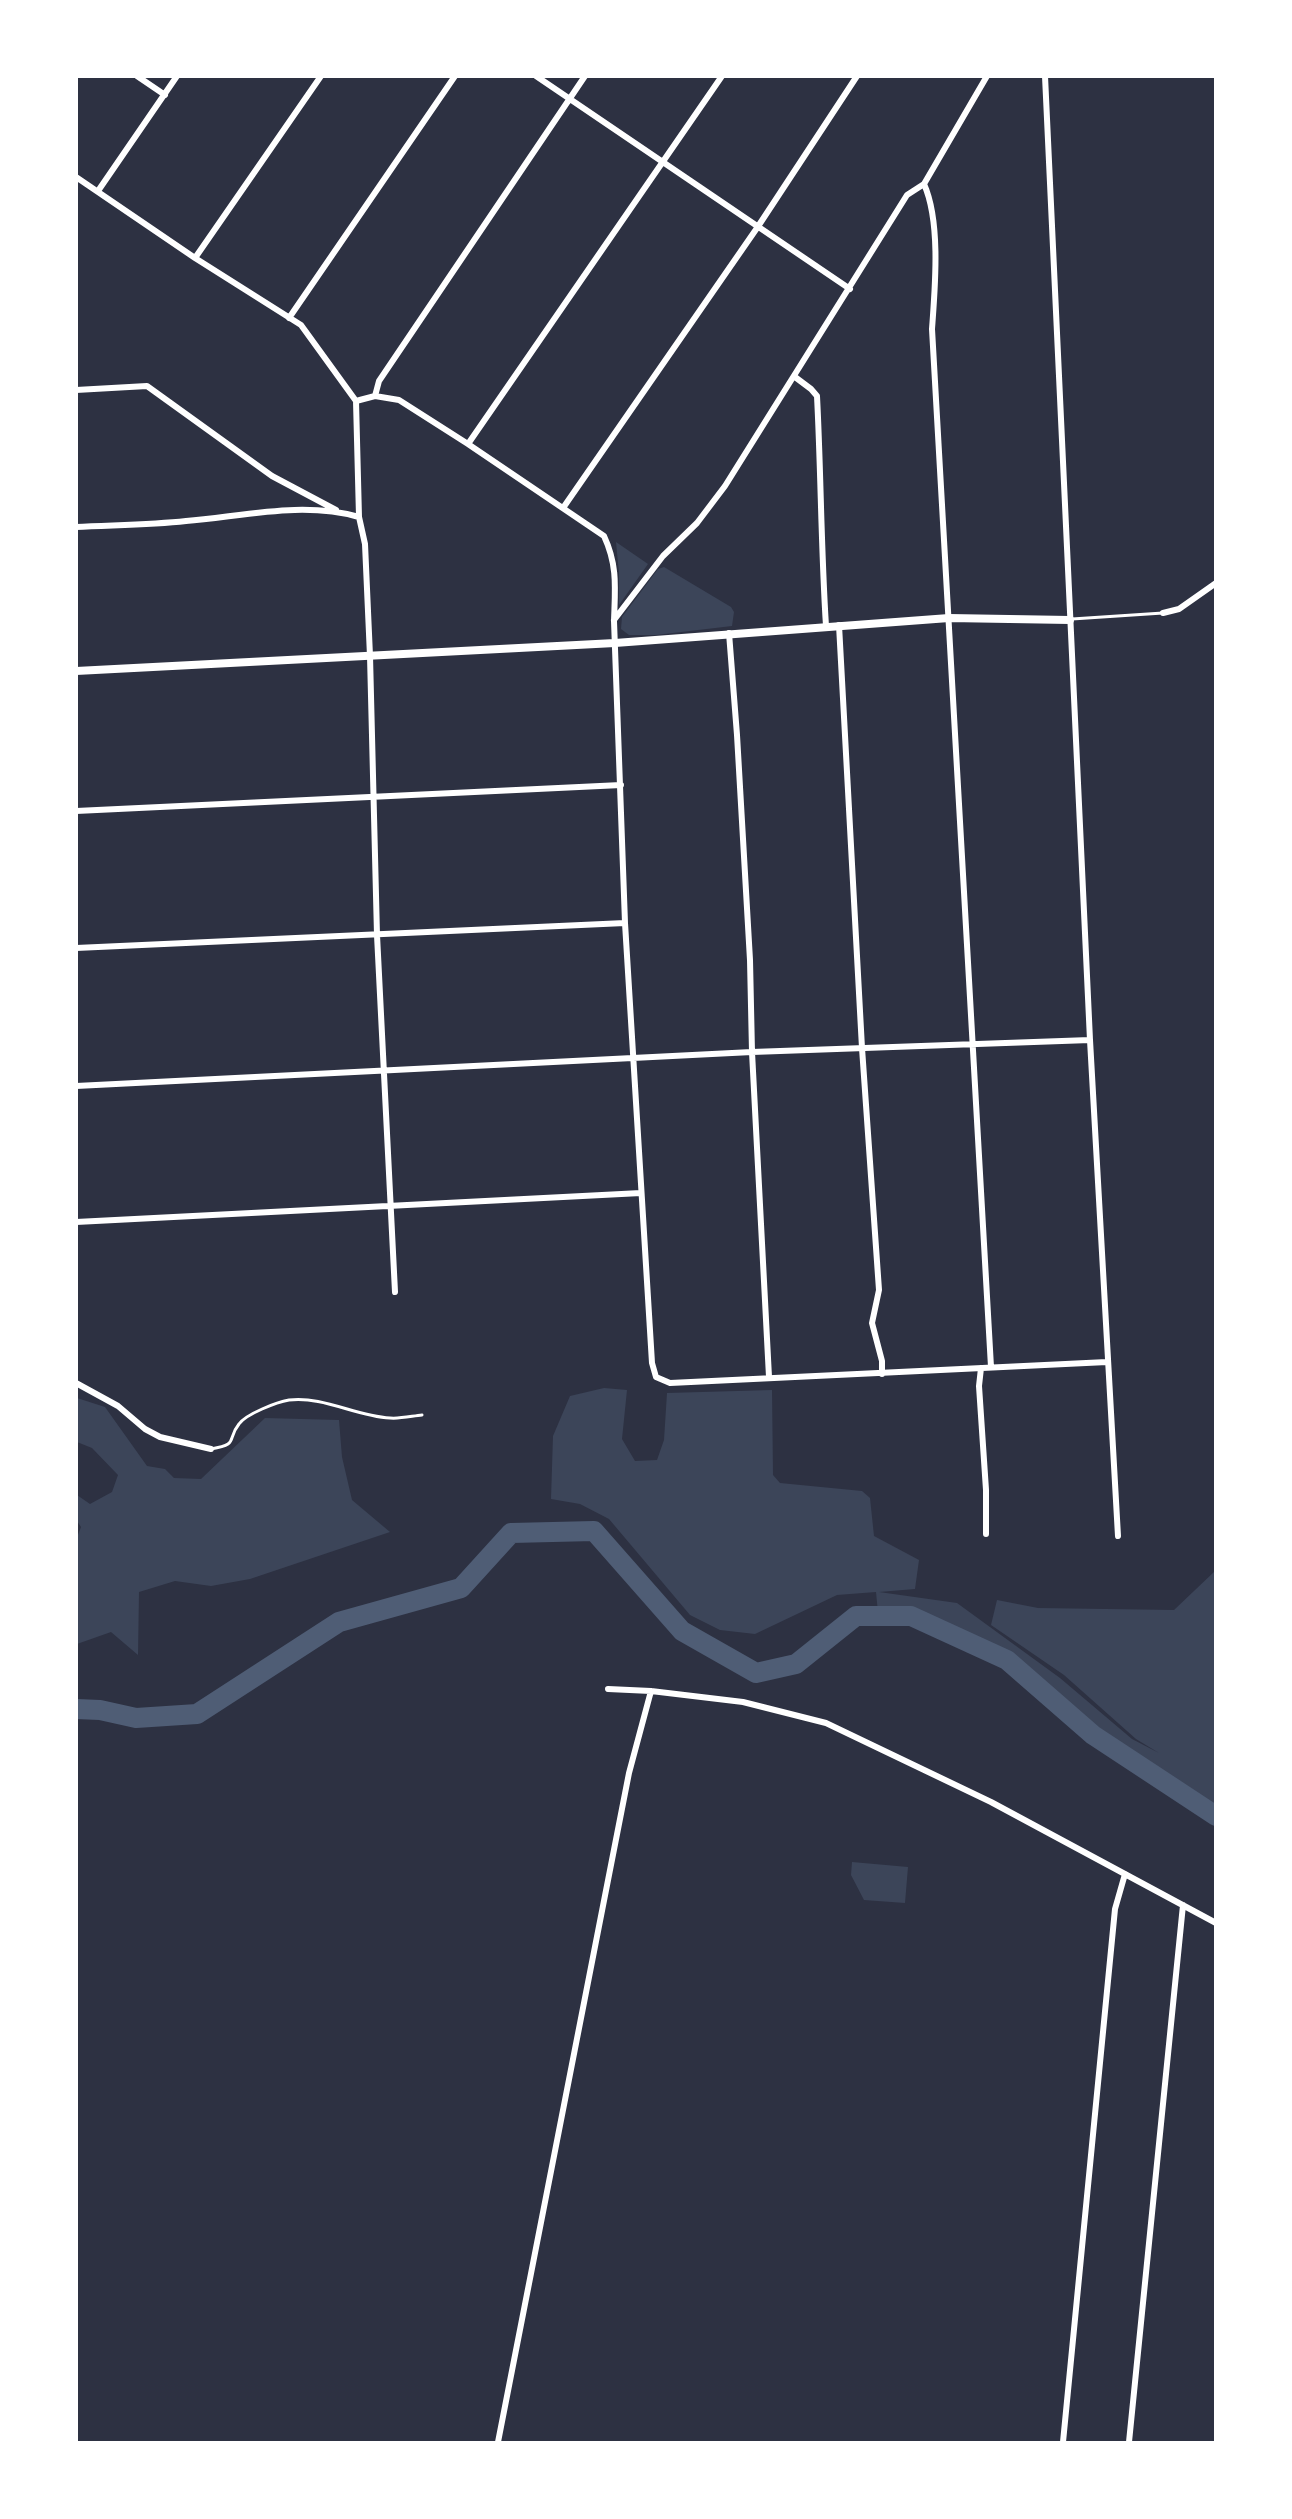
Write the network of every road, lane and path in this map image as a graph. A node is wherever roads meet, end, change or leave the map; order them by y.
1 (137, 76) edge
2 (177, 76) edge
3 (321, 76) edge
4 (455, 76) edge
5 (536, 76) edge
6 (585, 76) edge
7 (722, 76) edge
8 (856, 76) edge
9 (987, 76) edge
10 (1045, 76) edge
11 (165, 95) junction
12 (570, 99) junction
13 (662, 163) junction
14 (76, 177) edge
15 (924, 184) junction
16 (98, 190) junction
17 (757, 228) junction
18 (195, 258) junction
19 (850, 289) junction
20 (289, 318) junction
21 (795, 377) junction
22 (76, 390) edge
23 (375, 396) junction
24 (356, 401) junction
25 (468, 444) junction
26 (563, 508) junction
27 (336, 510) junction
28 (359, 517) junction
29 (76, 527) edge
30 (1215, 583) edge
31 (1163, 613) joint
32 (949, 618) junction
33 (1070, 620) junction
34 (614, 621) junction
35 (839, 625) junction
36 (826, 626) junction
37 (729, 633) junction
38 (615, 643) junction
39 (370, 656) junction
40 (76, 671) edge
41 (621, 785) junction
42 (374, 797) junction
43 (76, 811) edge
44 (625, 923) junction
45 (377, 935) junction
46 (76, 948) edge
47 (1090, 1040) junction
48 (974, 1044) junction
49 (862, 1048) junction
50 (752, 1052) junction
51 (634, 1058) junction
52 (383, 1071) junction
53 (76, 1086) edge
54 (641, 1193) junction
55 (391, 1207) junction
56 (76, 1222) edge
57 (395, 1292) dead end
58 (1107, 1362) junction
59 (991, 1367) junction
60 (981, 1368) junction
61 (882, 1374) junction
62 (769, 1377) junction
63 (76, 1383) edge
64 (422, 1415) dead end
65 (211, 1449) joint
66 (986, 1534) dead end
67 (1118, 1536) dead end
68 (608, 1689) dead end
69 (651, 1691) junction
70 (1125, 1874) junction
71 (1183, 1905) junction
72 (1215, 1923) edge
73 (498, 2442) edge
74 (1063, 2442) edge
75 (1129, 2442) edge

1 - 11 street
2 - 11 street
3 - 18 street
4 - 20 street
5 - 12 street
6 - 12 street
7 - 13 street
8 - 17 street
9 - 15 street
10 - 33 street
11 - 16 street
12 - 13 street
12 - 23 street
13 - 17 street
13 - 25 street
14 - 16 street
15 - 19 street
15 - 32 street
16 - 18 street
17 - 19 street
17 - 26 street
18 - 20 street
19 - 21 street
20 - 24 street
21 - 34 street
21 - 36 street
22 - 27 street
23 - 24 street
23 - 25 street
24 - 28 street
25 - 26 street
26 - 34 street
27 - 28 street
27 - 29 street
28 - 39 street
30 - 31 street
31 - 33 lane
32 - 33 street
32 - 35 street
32 - 48 street
33 - 47 street
34 - 38 street
35 - 36 street
35 - 49 street
36 - 37 street
37 - 38 street
37 - 50 street
38 - 39 street
38 - 41 street
39 - 40 street
39 - 42 street
41 - 42 street
41 - 44 street
42 - 43 street
42 - 45 street
44 - 45 street
44 - 51 street
45 - 46 street
45 - 52 street
47 - 48 street
47 - 58 street
48 - 49 street
48 - 59 street
49 - 50 street
49 - 61 street
50 - 51 street
50 - 62 street
51 - 52 street
51 - 54 street
52 - 53 street
52 - 55 street
54 - 55 street
54 - 62 street
55 - 56 street
55 - 57 street
58 - 59 street
58 - 67 street
59 - 60 street
60 - 61 street
60 - 66 street
61 - 62 street
63 - 65 street
64 - 65 lane
68 - 69 street
69 - 70 street
69 - 73 street
70 - 71 street
70 - 74 street
71 - 72 street
71 - 75 street

